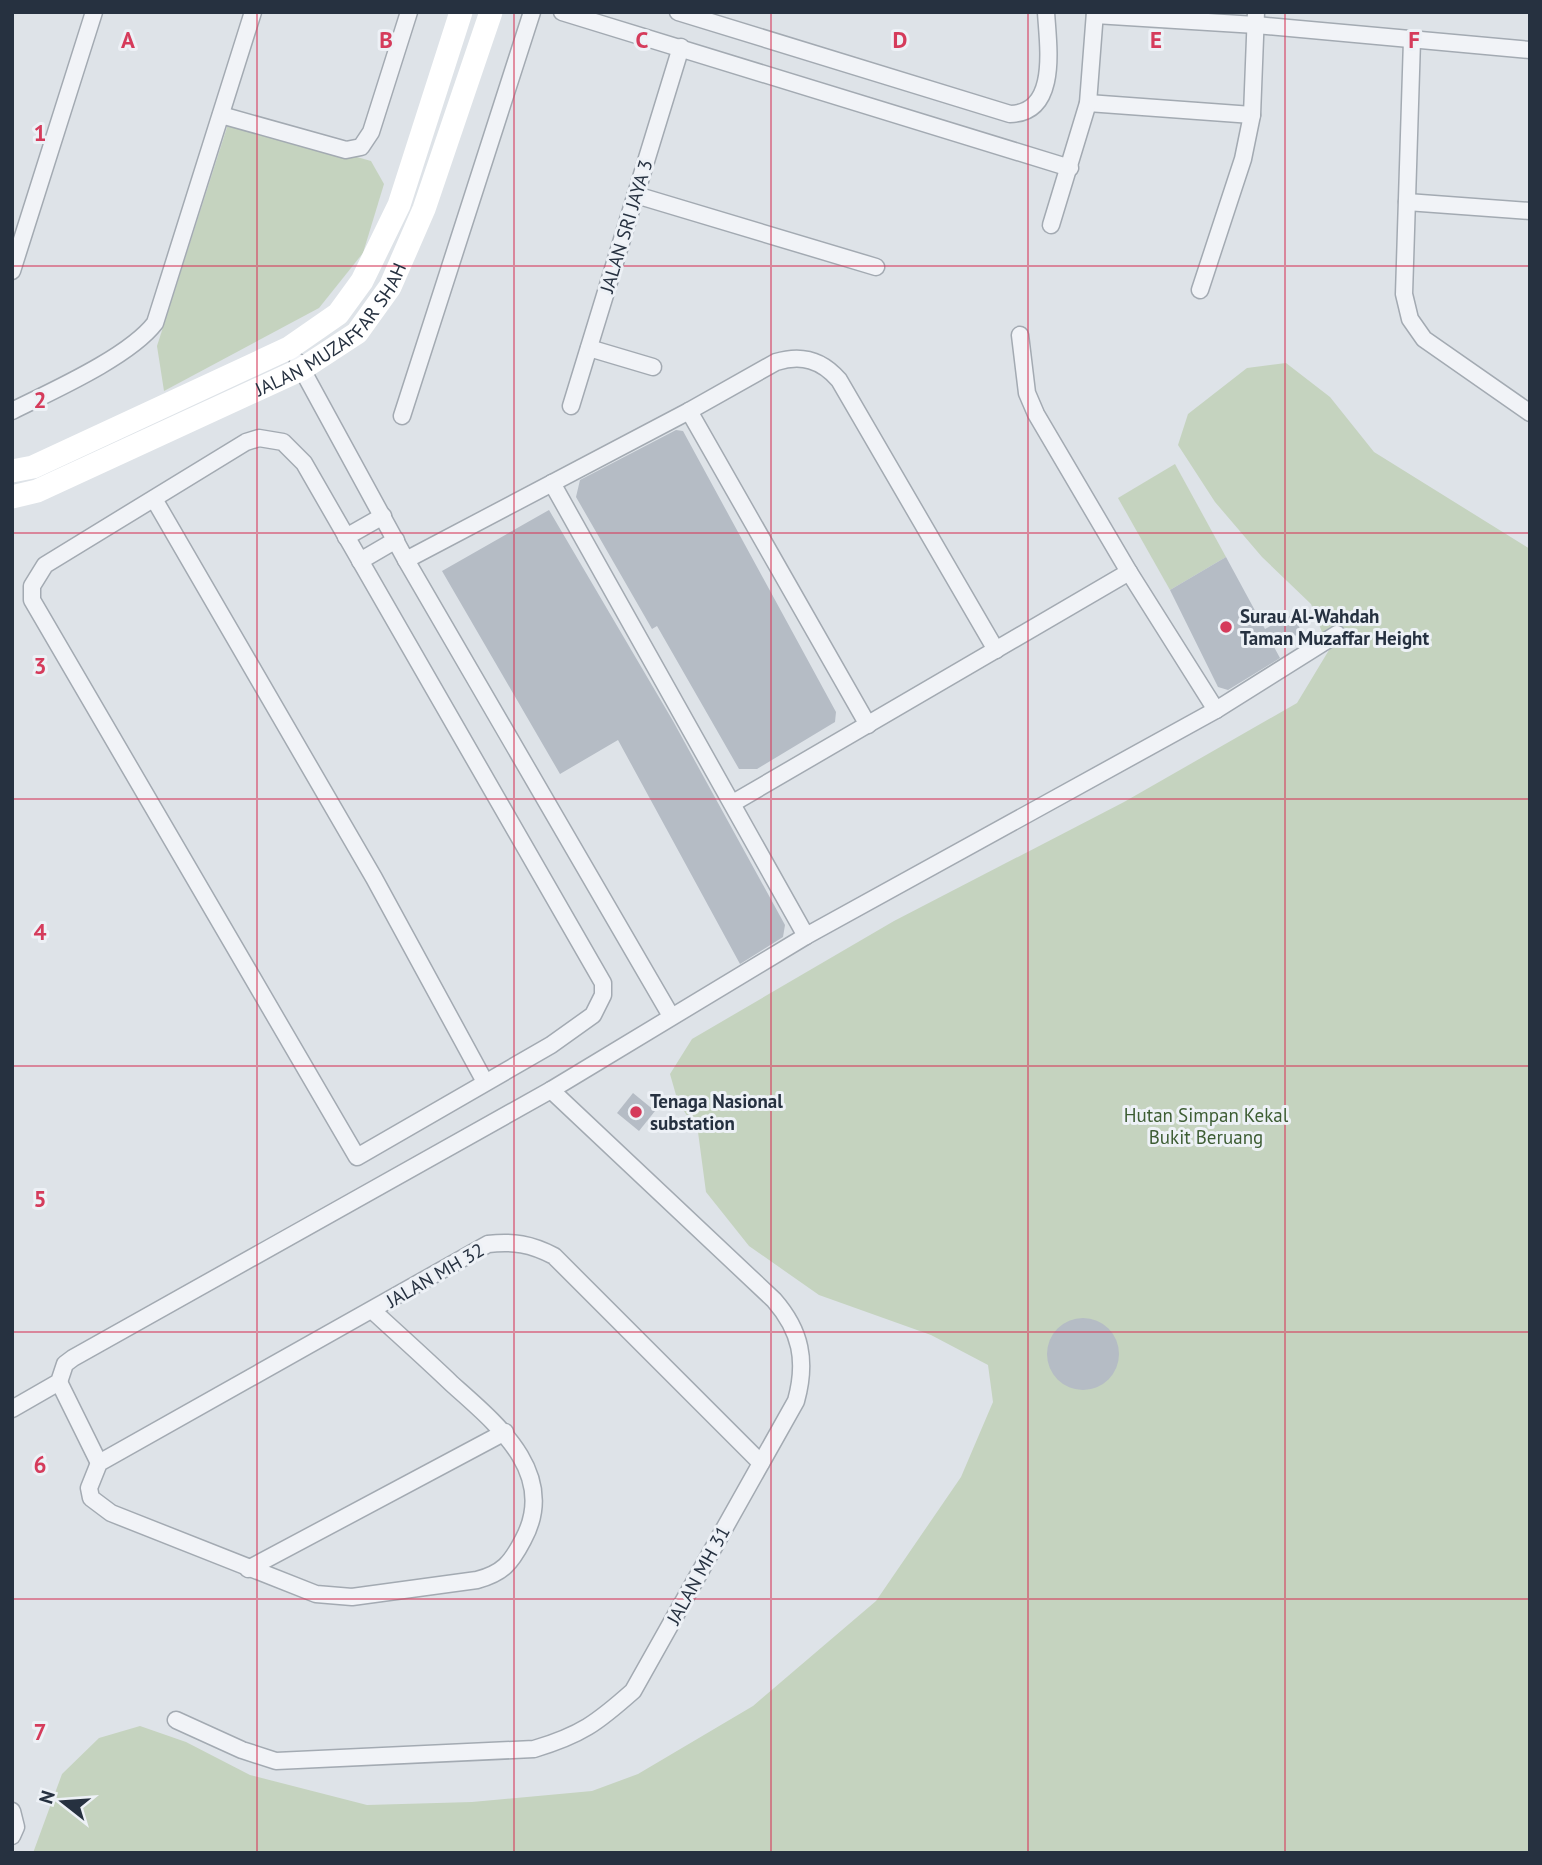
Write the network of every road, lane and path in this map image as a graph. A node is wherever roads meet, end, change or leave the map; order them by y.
1 (94, 12) edge
2 (253, 12) edge
3 (409, 12) edge
4 (461, 12) edge
5 (491, 12) edge
6 (532, 12) edge
7 (562, 12) edge
8 (678, 12) edge
9 (1046, 12) edge
10 (1095, 14) edge
11 (707, 17) edge
12 (1256, 19) edge
13 (1412, 40) junction
14 (681, 47) junction
15 (1530, 50) edge
16 (1088, 103) junction
17 (221, 115) junction
18 (1252, 115) junction
19 (1070, 168) junction
20 (636, 195) junction
21 (1407, 202) junction
22 (1530, 211) edge
23 (1052, 225) dead end
24 (876, 267) dead end
25 (12, 271) edge
26 (1200, 290) dead end
27 (1020, 335) dead end
28 (289, 348) junction
29 (589, 348) junction
30 (653, 367) dead end
31 (302, 369) junction
32 (571, 405) dead end
33 (12, 411) edge
34 (689, 411) junction
35 (1530, 413) edge
36 (402, 416) dead end
37 (12, 471) edge
38 (552, 483) junction
39 (12, 497) edge
40 (155, 499) junction
41 (383, 516) junction
42 (346, 537) junction
43 (396, 540) junction
44 (407, 559) junction
45 (360, 561) junction
46 (1129, 572) junction
47 (1337, 634) dead end
48 (996, 650) junction
49 (1216, 709) junction
50 (868, 726) junction
51 (733, 803) junction
52 (806, 936) junction
53 (671, 1016) junction
54 (485, 1082) junction
55 (551, 1090) junction
56 (373, 1311) junction
57 (59, 1382) junction
58 (12, 1409) edge
59 (505, 1432) junction
60 (99, 1463) junction
61 (761, 1463) junction
62 (248, 1569) junction
63 (176, 1720) dead end
64 (13, 1812) edge
65 (12, 1836) edge

1 - 25 street
2 - 17 street
3 - 17 street
4 - 28 main road, JALAN MUZAFFAR SHAH
5 - 31 main road, JALAN MUZAFFAR SHAH
6 - 36 street
7 - 14 street
8 - 11 street
9 - 11 street
10 - 12 street
10 - 16 street
12 - 13 street
12 - 18 street
13 - 15 street
13 - 21 street
14 - 19 street
14 - 20 street, JALAN SRI JAYA 3
16 - 18 street
16 - 19 street
17 - 33 street
18 - 26 street
19 - 23 street
20 - 24 street
20 - 29 street, JALAN SRI JAYA 3
21 - 22 street
21 - 35 street
27 - 46 street
28 - 31 street
28 - 37 main road, JALAN MUZAFFAR SHAH
29 - 30 street
29 - 32 street, JALAN SRI JAYA 3
31 - 39 main road, JALAN MUZAFFAR SHAH
31 - 41 street
34 - 38 street
34 - 48 street
34 - 50 street
38 - 44 street
38 - 51 street
40 - 42 street
40 - 54 street
40 - 54 street
41 - 42 street
41 - 43 street
42 - 45 street
43 - 44 street
43 - 45 street
44 - 53 street
45 - 54 street
46 - 48 street
46 - 49 street
47 - 49 street
48 - 50 street
49 - 52 street
50 - 51 street
51 - 52 street
52 - 53 street
53 - 55 street
55 - 57 street
55 - 61 street, JALAN MH 31
56 - 59 street
56 - 60 street, JALAN MH 32
56 - 61 street, JALAN MH 32
57 - 58 street
57 - 60 street
59 - 62 street
59 - 62 street
60 - 62 street
61 - 63 street, JALAN MH 31
64 - 65 street

